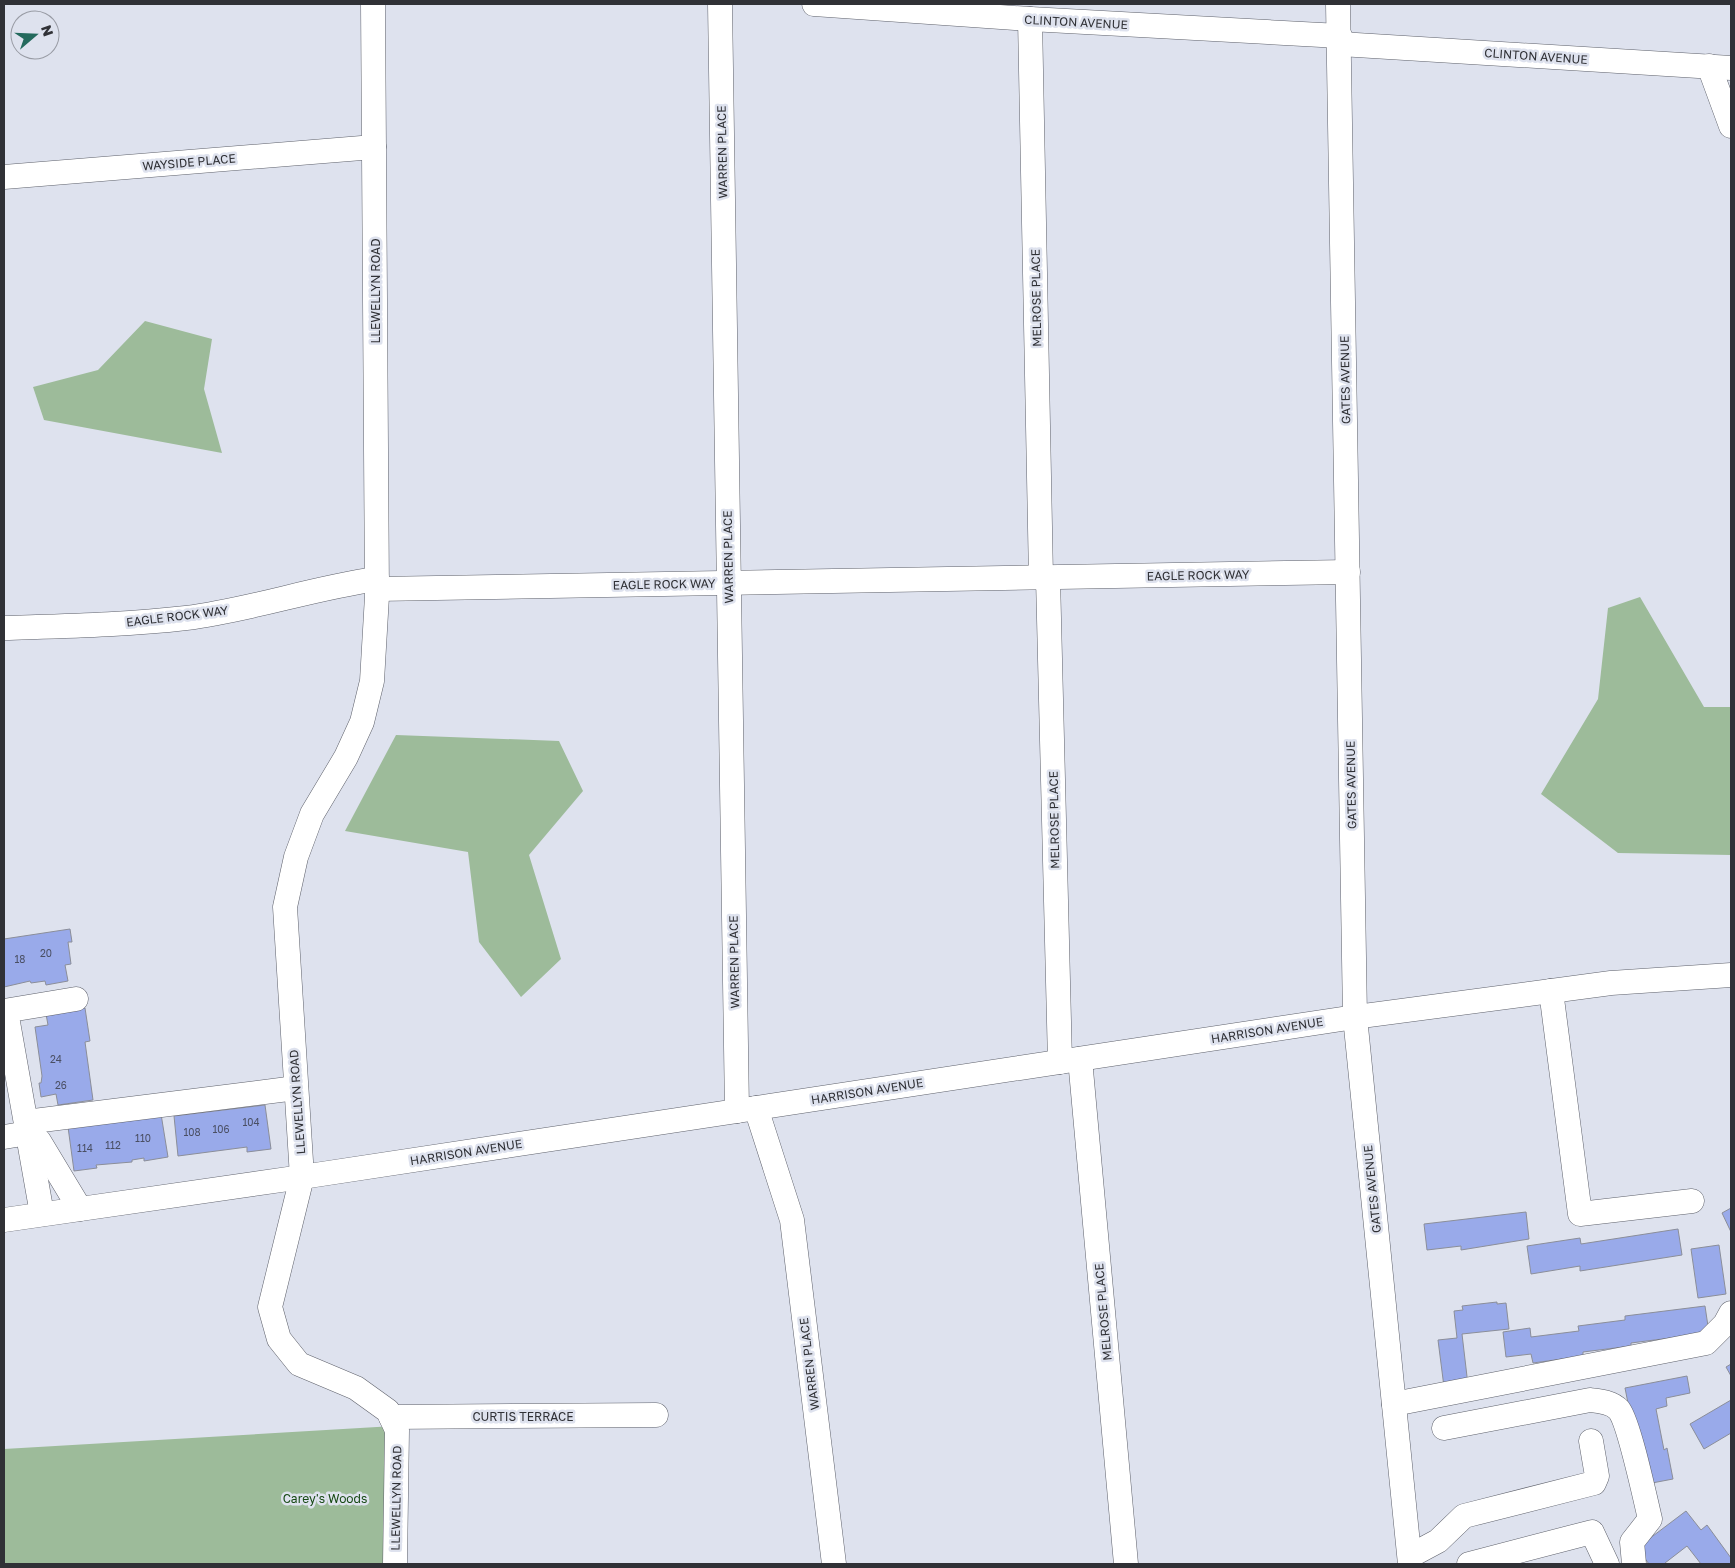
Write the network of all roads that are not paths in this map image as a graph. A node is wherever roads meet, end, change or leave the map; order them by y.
1 (373, 4) edge
2 (720, 4) edge
3 (814, 4) edge
4 (1338, 4) edge
5 (1030, 19) junction
6 (1340, 40) junction
7 (1720, 67) edge
8 (1731, 126) edge
9 (374, 147) junction
10 (4, 177) edge
11 (1348, 572) junction
12 (1045, 578) junction
13 (729, 583) junction
14 (377, 584) junction
15 (4, 628) edge
16 (1731, 975) edge
17 (1551, 991) junction
18 (76, 999) dead end
19 (5, 1011) edge
20 (1355, 1017) junction
21 (1070, 1060) junction
22 (296, 1088) junction
23 (746, 1110) junction
24 (27, 1127) junction
25 (4, 1136) edge
26 (302, 1178) junction
27 (1692, 1201) dead end
28 (80, 1209) junction
29 (42, 1214) junction
30 (4, 1220) edge
31 (1731, 1313) edge
32 (1394, 1404) junction
33 (656, 1415) dead end
34 (391, 1416) junction
35 (1444, 1428) dead end
36 (1591, 1441) dead end
37 (1410, 1560) edge
38 (395, 1564) edge
39 (834, 1564) edge
40 (1126, 1564) edge
41 (1469, 1564) edge
42 (1608, 1564) edge
43 (1634, 1564) edge

1 - 9 street, LLEWELLYN ROAD
2 - 13 street, WARREN PLACE
3 - 5 street, CLINTON AVENUE
4 - 6 street, GATES AVENUE
5 - 6 street, CLINTON AVENUE
5 - 12 street, MELROSE PLACE
6 - 7 street, CLINTON AVENUE
6 - 11 street, GATES AVENUE
7 - 8 street
9 - 10 street, WAYSIDE PLACE
9 - 14 street, LLEWELLYN ROAD
11 - 12 street, EAGLE ROCK WAY
11 - 20 street, GATES AVENUE
12 - 13 street, EAGLE ROCK WAY
12 - 21 street, MELROSE PLACE
13 - 14 street, EAGLE ROCK WAY
13 - 23 street, WARREN PLACE
14 - 15 street, EAGLE ROCK WAY
14 - 22 street, LLEWELLYN ROAD
16 - 17 street, HARRISON AVENUE
17 - 20 street, HARRISON AVENUE
17 - 27 street
18 - 19 street
19 - 24 street
20 - 21 street, HARRISON AVENUE
20 - 32 street, GATES AVENUE
21 - 23 street, HARRISON AVENUE
21 - 40 street, MELROSE PLACE
22 - 24 street
22 - 26 street, LLEWELLYN ROAD
23 - 26 street, HARRISON AVENUE
23 - 39 street, WARREN PLACE
24 - 25 street
24 - 28 street
24 - 29 street
26 - 28 street, HARRISON AVENUE
26 - 34 street, LLEWELLYN ROAD
28 - 29 street, HARRISON AVENUE
29 - 30 street, HARRISON AVENUE
31 - 32 street
32 - 37 street, GATES AVENUE
33 - 34 street, CURTIS TERRACE
34 - 38 street, LLEWELLYN ROAD
35 - 43 street
36 - 37 street
41 - 42 street

